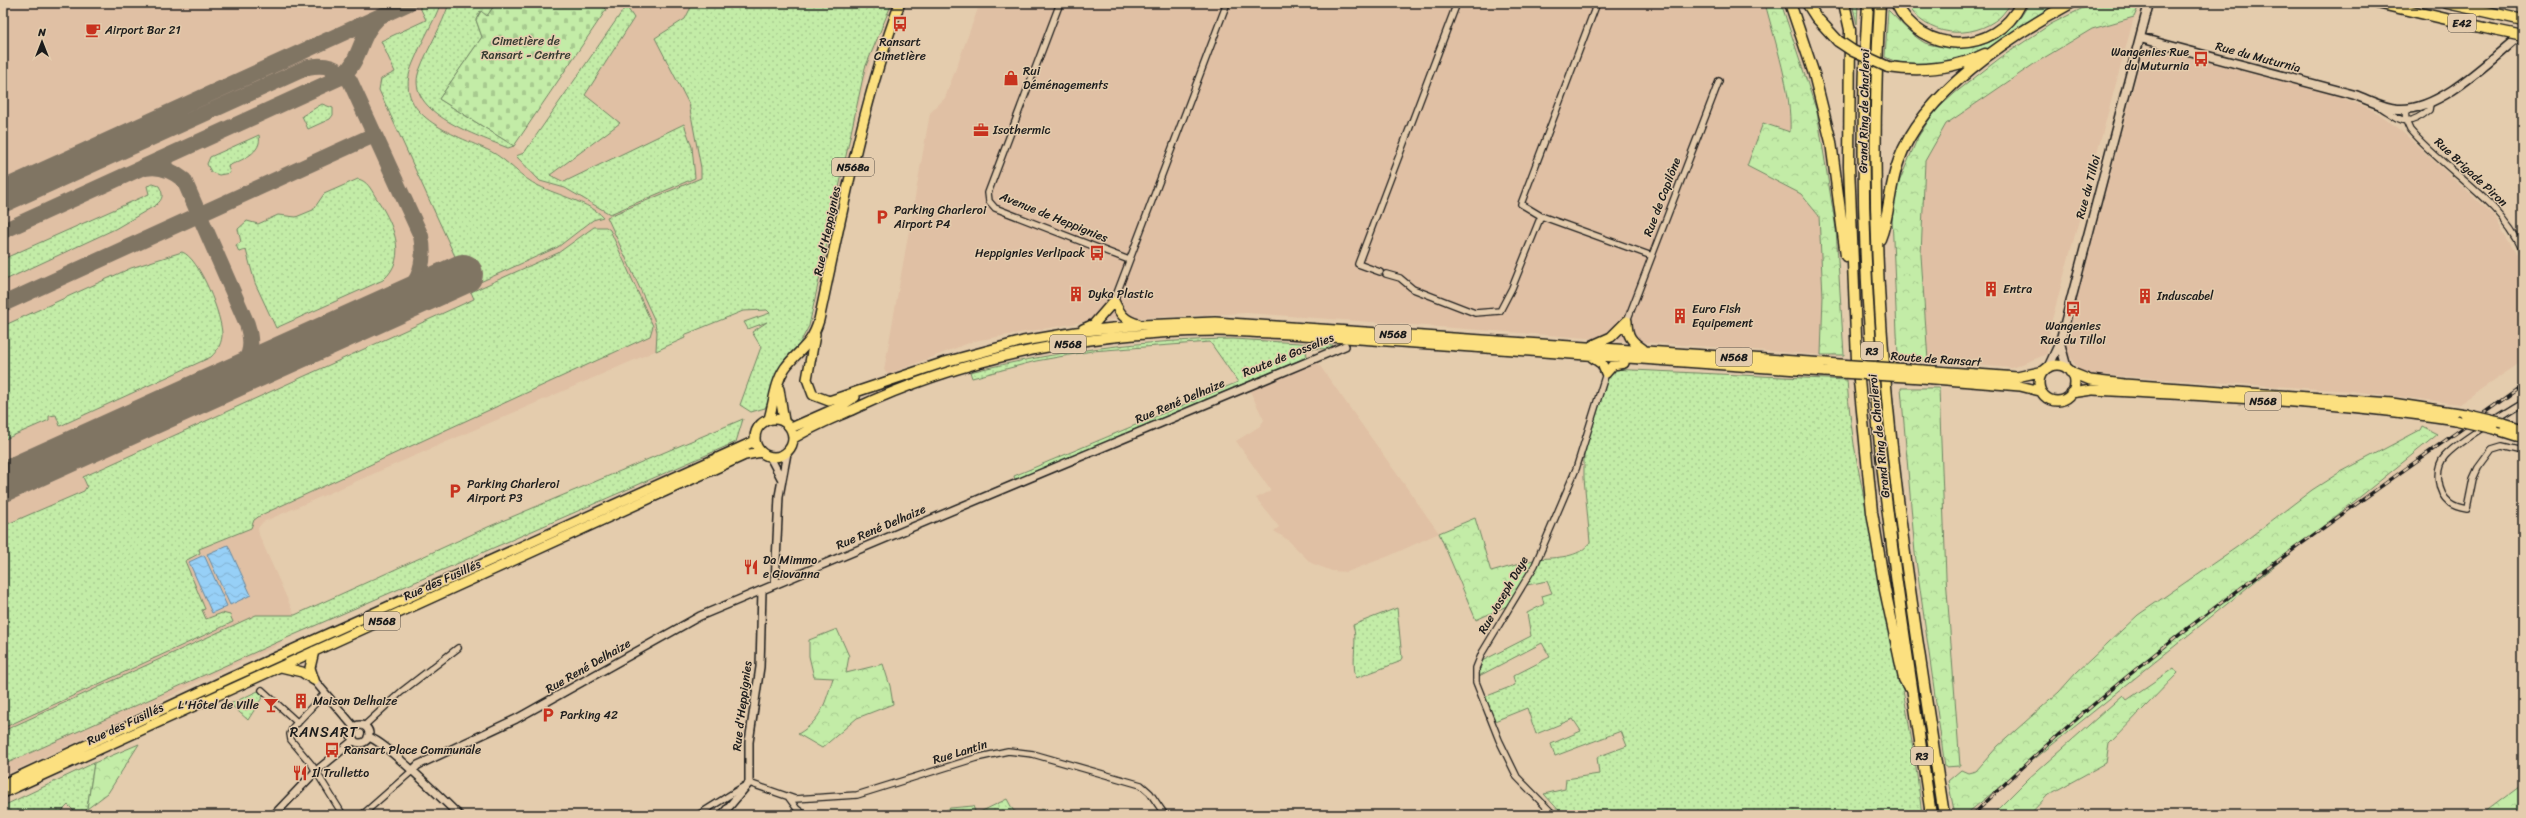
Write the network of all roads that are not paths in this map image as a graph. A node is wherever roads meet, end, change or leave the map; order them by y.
1 (900, 3) edge
2 (1060, 3) edge
3 (1227, 3) edge
4 (1457, 3) edge
5 (1597, 3) edge
6 (1790, 3) edge
7 (1807, 3) edge
8 (1844, 3) edge
9 (1868, 3) edge
10 (1880, 3) edge
11 (1896, 3) edge
12 (2022, 3) edge
13 (2071, 3) edge
14 (2149, 3) edge
15 (2377, 3) edge
16 (2446, 3) edge
17 (2523, 20) edge
18 (2523, 32) edge
19 (2523, 36) edge
20 (2140, 38) junction
21 (2003, 46) junction
22 (1719, 81) dead end
23 (2371, 101) junction
24 (2430, 104) junction
25 (2405, 109) junction
26 (2406, 121) junction
27 (1541, 216) junction
28 (1878, 243) junction
29 (2523, 251) edge
30 (1652, 256) junction
31 (1129, 260) junction
32 (1380, 272) dead end
33 (1386, 274) dead end
34 (1852, 279) junction
35 (1114, 300) junction
36 (1627, 321) junction
37 (1141, 325) junction
38 (1076, 332) junction
39 (815, 335) junction
40 (1359, 340) junction
41 (2060, 342) junction
42 (1345, 346) joint
43 (1591, 346) junction
44 (1644, 350) junction
45 (1590, 357) junction
46 (1641, 360) junction
47 (1825, 367) junction
48 (2046, 369) junction
49 (2069, 371) junction
50 (1606, 373) junction
51 (1922, 374) junction
52 (778, 385) junction
53 (877, 385) junction
54 (1241, 388) joint
55 (2040, 390) junction
56 (2071, 393) junction
57 (2523, 402) edge
58 (769, 419) junction
59 (788, 424) junction
60 (2523, 429) edge
61 (794, 438) junction
62 (2523, 438) edge
63 (755, 441) junction
64 (2523, 451) edge
65 (761, 452) junction
66 (786, 453) junction
67 (770, 457) junction
68 (781, 480) junction
69 (775, 584) junction
70 (762, 590) junction
71 (458, 648) dead end
72 (314, 651) junction
73 (280, 667) junction
74 (314, 680) junction
75 (262, 690) dead end
76 (325, 693) junction
77 (1913, 697) junction
78 (298, 723) junction
79 (354, 726) junction
80 (364, 726) junction
81 (368, 737) junction
82 (354, 740) junction
83 (412, 771) junction
84 (315, 772) junction
85 (749, 783) junction
86 (3, 784) edge
87 (3, 793) edge
88 (790, 798) junction
89 (274, 815) edge
90 (343, 815) edge
91 (362, 815) edge
92 (459, 815) edge
93 (698, 815) edge
94 (722, 815) edge
95 (805, 815) edge
96 (1165, 815) edge
97 (1554, 815) edge
98 (1931, 815) edge
99 (1944, 815) edge

1 - 39 main road, Rue d'Heppignies / N568a
2 - 31 street, Avenue de Heppignies
3 - 31 street
4 - 32 street
5 - 27 street
6 - 34 highway
7 - 21 highway, bridge
8 - 34 highway
9 - 77 highway, Grand Ring de Charleroi / R3
10 - 28 highway, Grand Ring de Charleroi / R3
11 - 12 highway
13 - 21 highway
14 - 20 main road
15 - 19 highway, E42, bridge
16 - 17 highway, E42
18 - 24 main road
20 - 23 main road, Rue du Muturnia
20 - 41 main road, Rue du Tilloi
21 - 28 highway
22 - 30 street, Rue de Capilône
23 - 25 main road, Rue du Muturnia
23 - 26 street
24 - 25 main road
24 - 26 street
25 - 26 street
26 - 29 street, Rue Brigade Piron
27 - 30 street
27 - 33 street
28 - 99 highway, Grand Ring de Charleroi / R3
30 - 36 street, Rue de Capilône
31 - 35 street
34 - 77 highway
35 - 37 main road
35 - 38 main road
36 - 43 main road
36 - 44 main road
37 - 38 main road, N568
37 - 43 main road, N568
38 - 53 main road, N568
39 - 52 main road, Rue d'Heppignies / N568a
39 - 53 main road
40 - 42 main road
40 - 45 main road, N568
40 - 61 main road, N568
41 - 48 main road, Rue du Tilloi
41 - 49 main road, Rue du Tilloi
42 - 54 street, Route de Gosselies
43 - 44 main road, N568
44 - 47 main road, N568
45 - 46 main road, N568
45 - 50 main road
46 - 47 main road, N568
46 - 50 main road
47 - 51 main road, Route de Ransart / N568, bridge
48 - 49 main road, N568
48 - 51 main road, Route de Ransart / N568
48 - 55 main road
49 - 56 main road
49 - 60 main road, N568, bridge
50 - 97 street, Rue Joseph Daye
51 - 55 main road, Route de Ransart / N568
52 - 58 main road, Rue d'Heppignies / N568a
52 - 59 main road
53 - 59 main road, N568
54 - 69 street, Rue René Delhaize
55 - 56 main road, N568
56 - 62 main road, N568, bridge
57 - 64 street
58 - 59 main road
58 - 63 main road
59 - 61 main road
61 - 66 main road
63 - 65 main road
63 - 86 main road, Rue des Fusillés / N568
65 - 67 main road
65 - 72 main road, Rue des Fusillés / N568
66 - 67 main road
66 - 68 street
67 - 68 street
68 - 69 street
69 - 70 street, Rue René Delhaize
70 - 83 street, Rue René Delhaize
70 - 85 street, Rue d'Heppignies
71 - 80 street
72 - 73 main road, Rue des Fusillés / N568
72 - 74 main road
73 - 74 main road
73 - 87 main road, Rue des Fusillés / N568
74 - 76 street
75 - 78 street
76 - 78 street
76 - 79 street
77 - 98 highway, Grand Ring de Charleroi / R3
78 - 84 street
79 - 80 street
79 - 82 street
80 - 81 street
81 - 82 street
81 - 83 street
82 - 84 street
83 - 91 street
83 - 92 street
84 - 89 street
84 - 90 street
85 - 88 street, Rue Lantin
85 - 93 street
85 - 94 street
88 - 95 street
88 - 96 street, Rue Lantin

